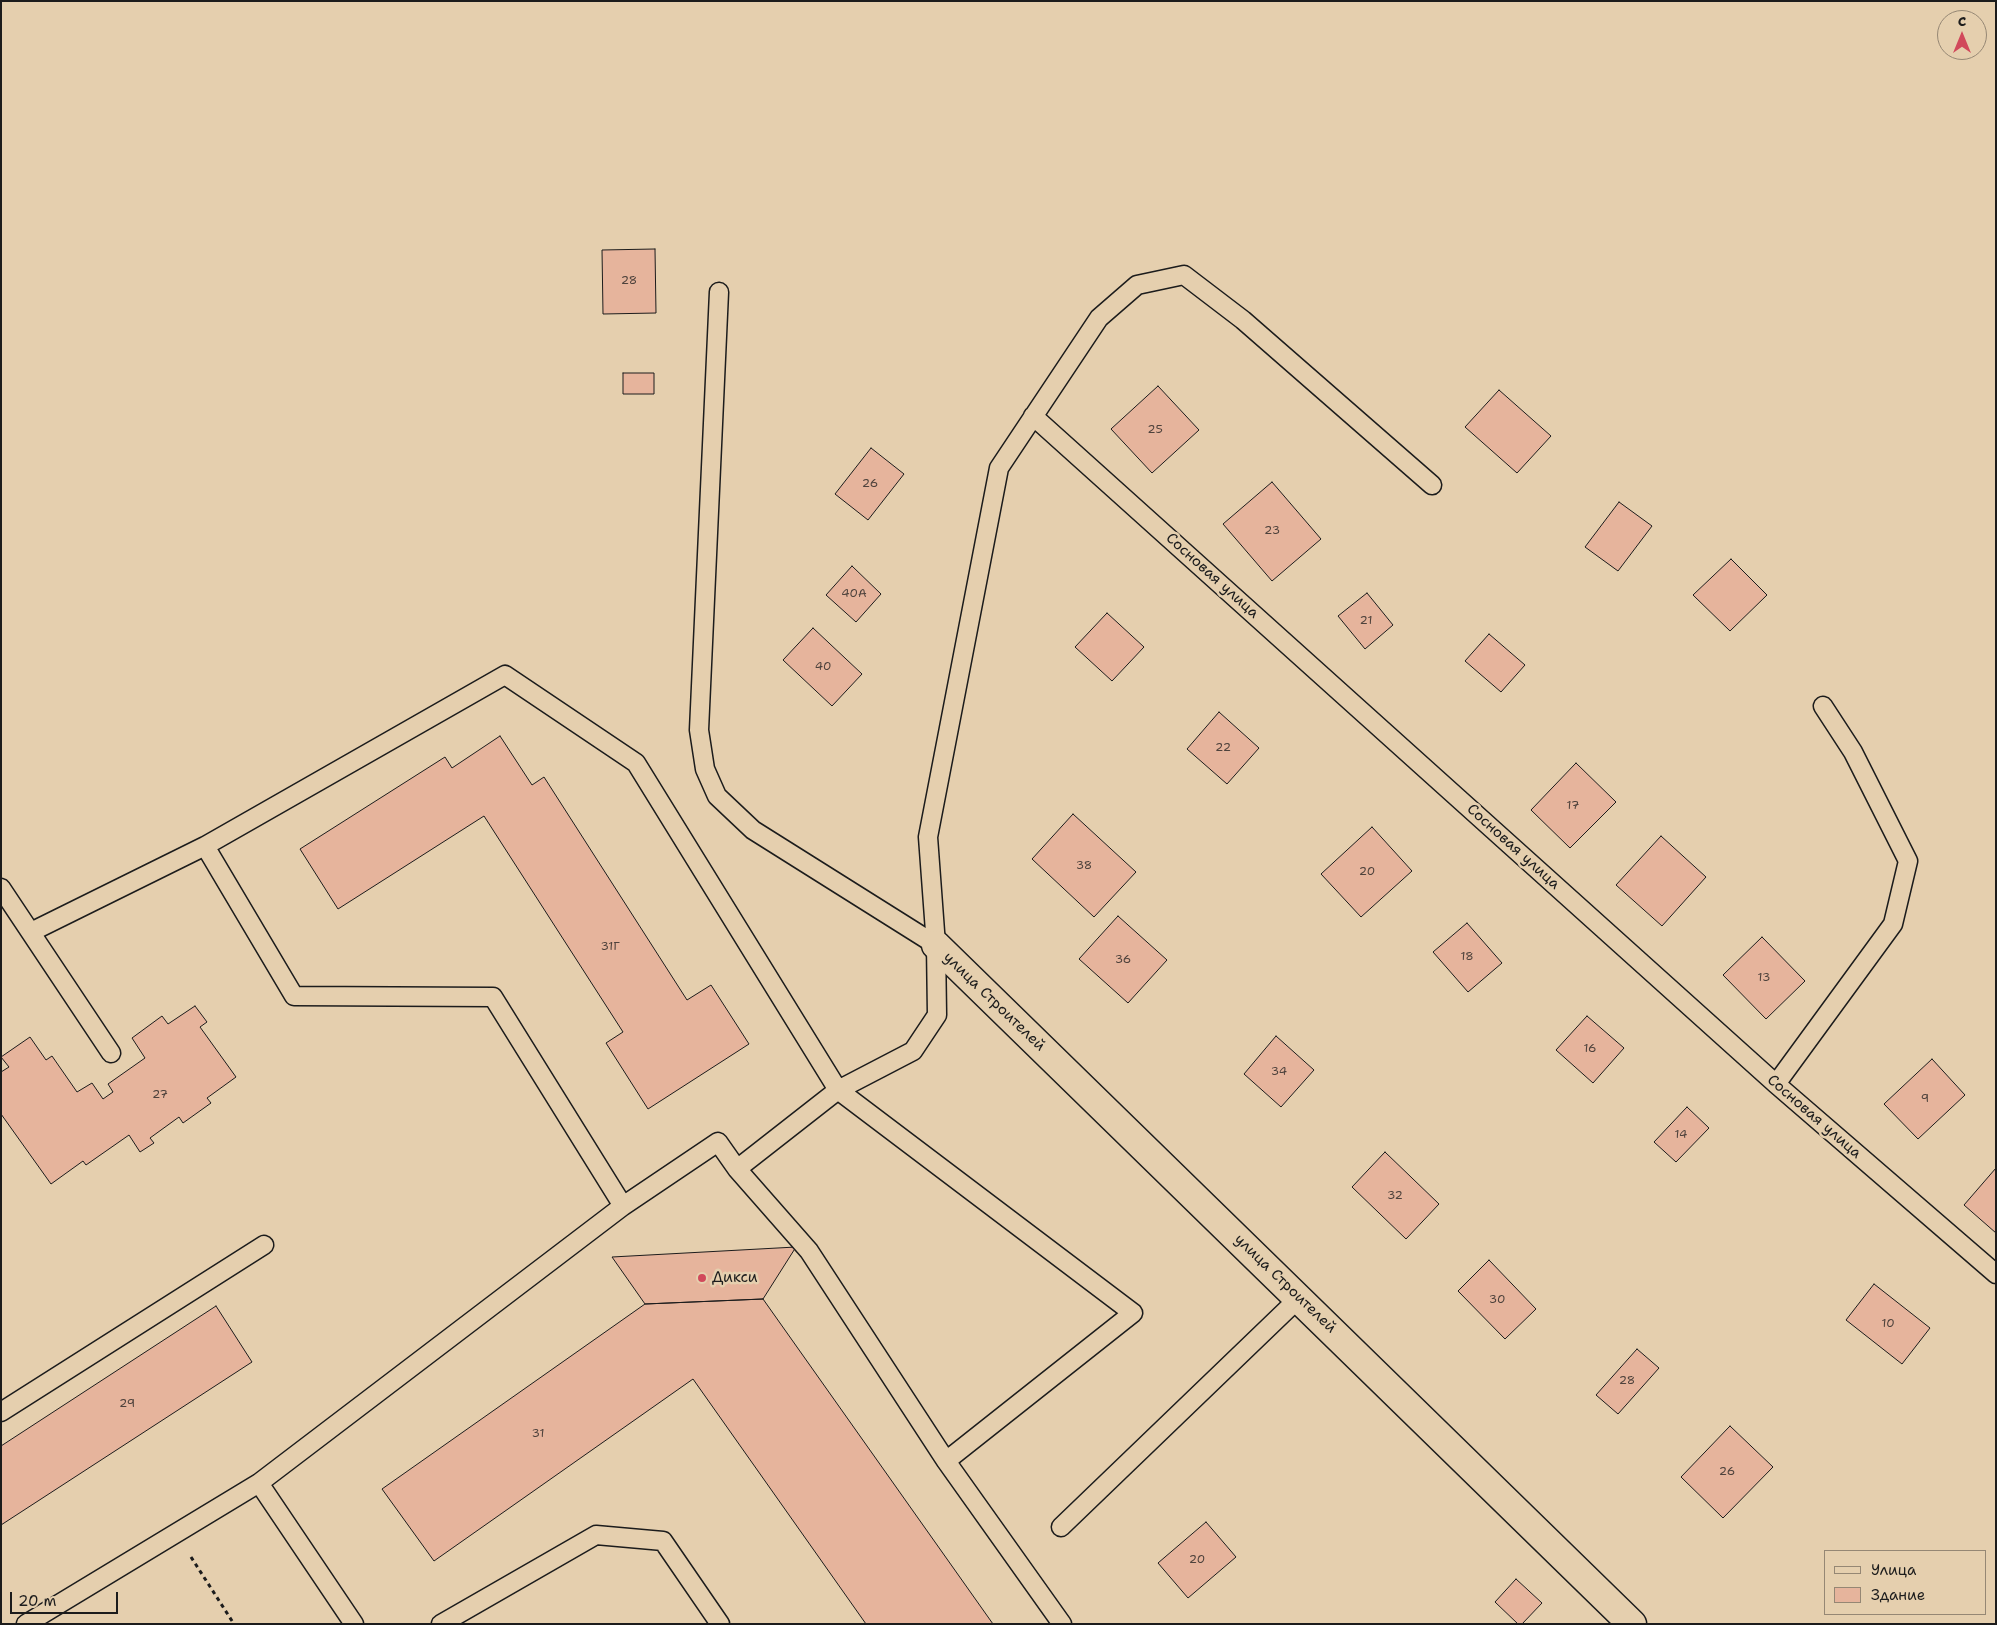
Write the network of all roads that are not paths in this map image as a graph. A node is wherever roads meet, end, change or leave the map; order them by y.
1 (719, 292) dead end
2 (1033, 416) junction
3 (1432, 485) dead end
4 (1822, 706) dead end
5 (205, 846) junction
6 (1, 888) edge
7 (31, 932) junction
8 (936, 945) junction
9 (110, 1053) dead end
10 (1776, 1084) junction
11 (838, 1090) junction
12 (737, 1169) junction
13 (624, 1206) junction
14 (264, 1246) dead end
15 (1996, 1274) edge
16 (1299, 1298) junction
17 (1, 1412) edge
18 (946, 1461) junction
19 (259, 1483) junction
20 (1062, 1528) dead end
21 (1629, 1623) edge
22 (26, 1624) edge
23 (354, 1624) edge
24 (441, 1624) edge
25 (720, 1624) edge
26 (1062, 1624) edge

1 - 8 lane
2 - 3 lane
2 - 8 lane
2 - 10 lane, Сосновая улица
4 - 10 lane
5 - 7 lane
5 - 11 lane
5 - 13 lane
6 - 7 lane
7 - 9 lane
8 - 11 lane
8 - 16 street, улица Строителей
10 - 15 lane, Сосновая улица
11 - 12 lane
11 - 18 lane
12 - 13 lane
12 - 18 lane
13 - 19 lane
14 - 17 lane
16 - 20 lane
16 - 21 street, улица Строителей
18 - 26 lane
19 - 22 lane
19 - 23 lane
24 - 25 lane

